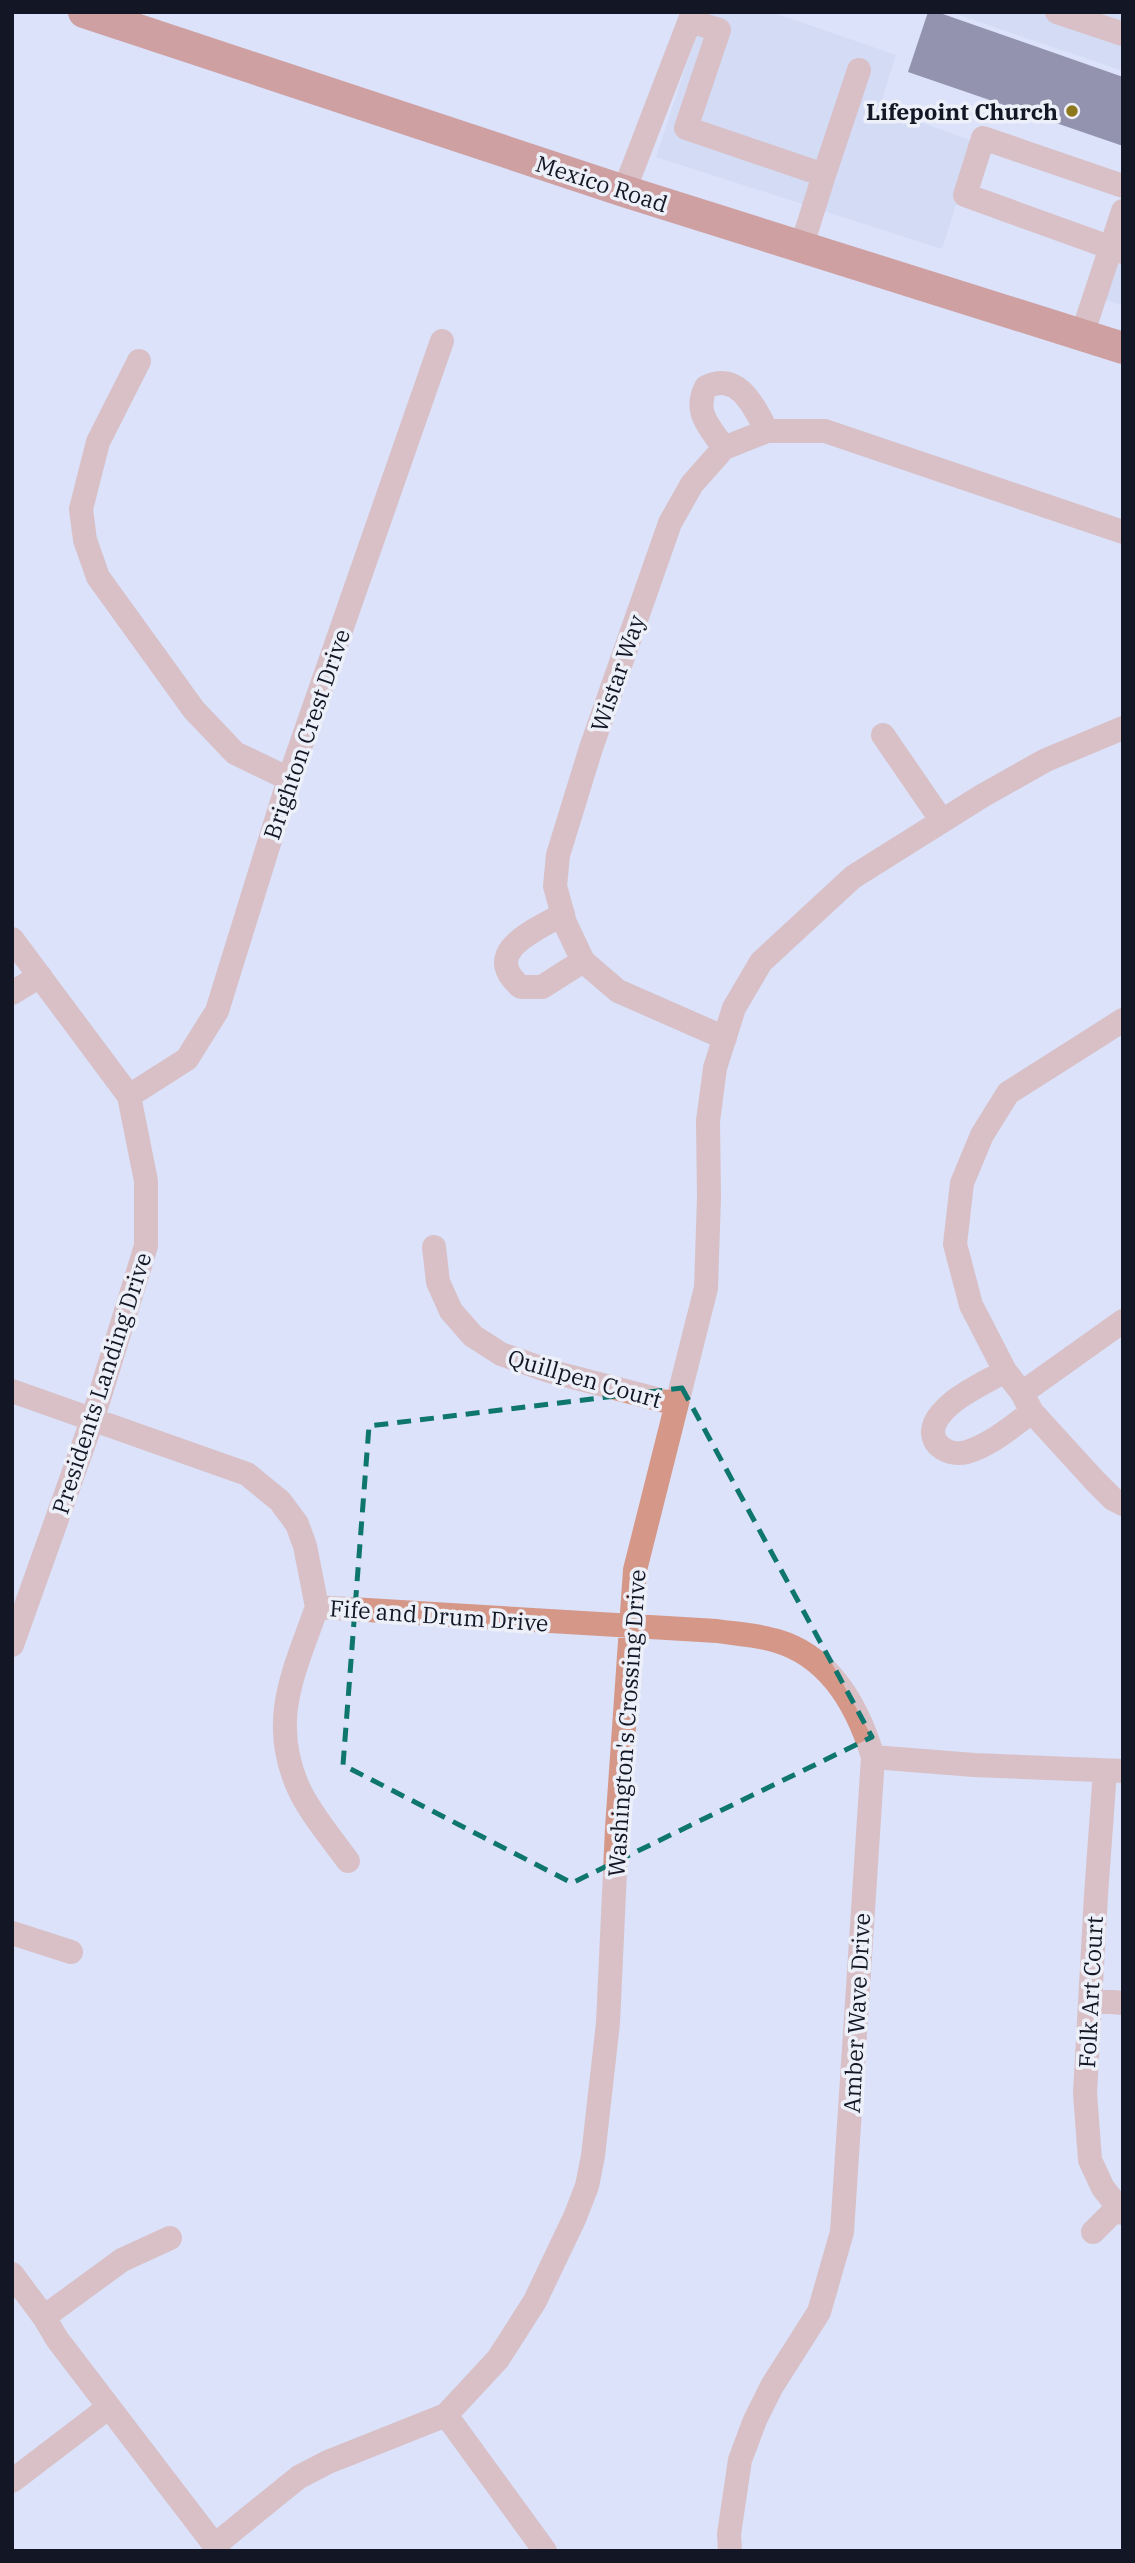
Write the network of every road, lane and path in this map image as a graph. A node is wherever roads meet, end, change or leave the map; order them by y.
1 (84, 12) edge
2 (1056, 12) edge
3 (691, 16) edge
4 (1123, 34) edge
5 (859, 70) dead end
6 (824, 175) junction
7 (1123, 186) edge
8 (624, 191) junction
9 (1123, 211) edge
10 (801, 248) junction
11 (1116, 250) edge
12 (1082, 335) junction
13 (442, 341) dead end
14 (1123, 348) edge
15 (139, 361) dead end
16 (767, 432) junction
17 (724, 448) junction
18 (1123, 532) edge
19 (1123, 728) edge
20 (883, 735) dead end
21 (289, 779) junction
22 (942, 821) junction
23 (563, 914) junction
24 (12, 939) edge
25 (583, 961) junction
26 (40, 976) junction
27 (12, 993) edge
28 (1123, 1020) edge
29 (725, 1038) junction
30 (129, 1096) junction
31 (434, 1247) dead end
32 (1123, 1321) edge
33 (1005, 1371) junction
34 (12, 1391) edge
35 (1027, 1402) junction
36 (676, 1404) junction
37 (93, 1418) junction
38 (1123, 1504) edge
39 (317, 1607) junction
40 (630, 1628) junction
41 (12, 1645) edge
42 (873, 1757) junction
43 (1114, 1771) edge
44 (348, 1861) dead end
45 (12, 1933) edge
46 (72, 1952) dead end
47 (1091, 2000) junction
48 (1123, 2003) edge
49 (1120, 2210) edge
50 (1093, 2232) dead end
51 (170, 2238) dead end
52 (12, 2274) edge
53 (44, 2317) junction
54 (109, 2407) junction
55 (446, 2415) junction
56 (12, 2481) edge
57 (217, 2548) edge
58 (545, 2551) edge
59 (730, 2551) edge

1 - 8 main road, Mexico Road
2 - 4 street
3 - 6 street
3 - 8 street
5 - 6 street
6 - 10 street
7 - 11 street
8 - 10 main road, Mexico Road
9 - 11 street
10 - 12 main road, Mexico Road
11 - 12 street
12 - 14 main road, Mexico Road
13 - 21 street, Brighton Crest Drive
15 - 21 street
16 - 17 street, Wistar Way
16 - 17 street
16 - 18 street, Wistar Way
17 - 23 street, Wistar Way
19 - 22 street, Washington's Crossing Drive
20 - 22 street
21 - 30 street, Brighton Crest Drive
22 - 29 street, Washington's Crossing Drive
23 - 25 street, Wistar Way
23 - 25 street
24 - 26 street, Presidents Landing Drive
25 - 29 street, Wistar Way
26 - 27 street
26 - 30 street, Presidents Landing Drive
28 - 33 street
29 - 36 street, Washington's Crossing Drive
30 - 37 street, Presidents Landing Drive
31 - 36 street, Quillpen Court
32 - 35 street
33 - 35 street
33 - 35 street
34 - 37 street, Fife and Drum Drive
35 - 38 street
36 - 40 street, Washington's Crossing Drive
37 - 39 street, Fife and Drum Drive
37 - 41 street, Presidents Landing Drive
39 - 40 street, Fife and Drum Drive
39 - 44 street
40 - 42 street, Amber Wave Drive
40 - 55 street, Washington's Crossing Drive
42 - 43 street
42 - 59 street, Amber Wave Drive
43 - 47 street, Folk Art Court
45 - 46 street
47 - 48 street
47 - 49 street, Folk Art Court
49 - 50 street, Folk Art Court
51 - 53 street
52 - 53 street
53 - 54 street
54 - 56 street
54 - 57 street
55 - 57 street, Washington's Crossing Drive
55 - 58 street

